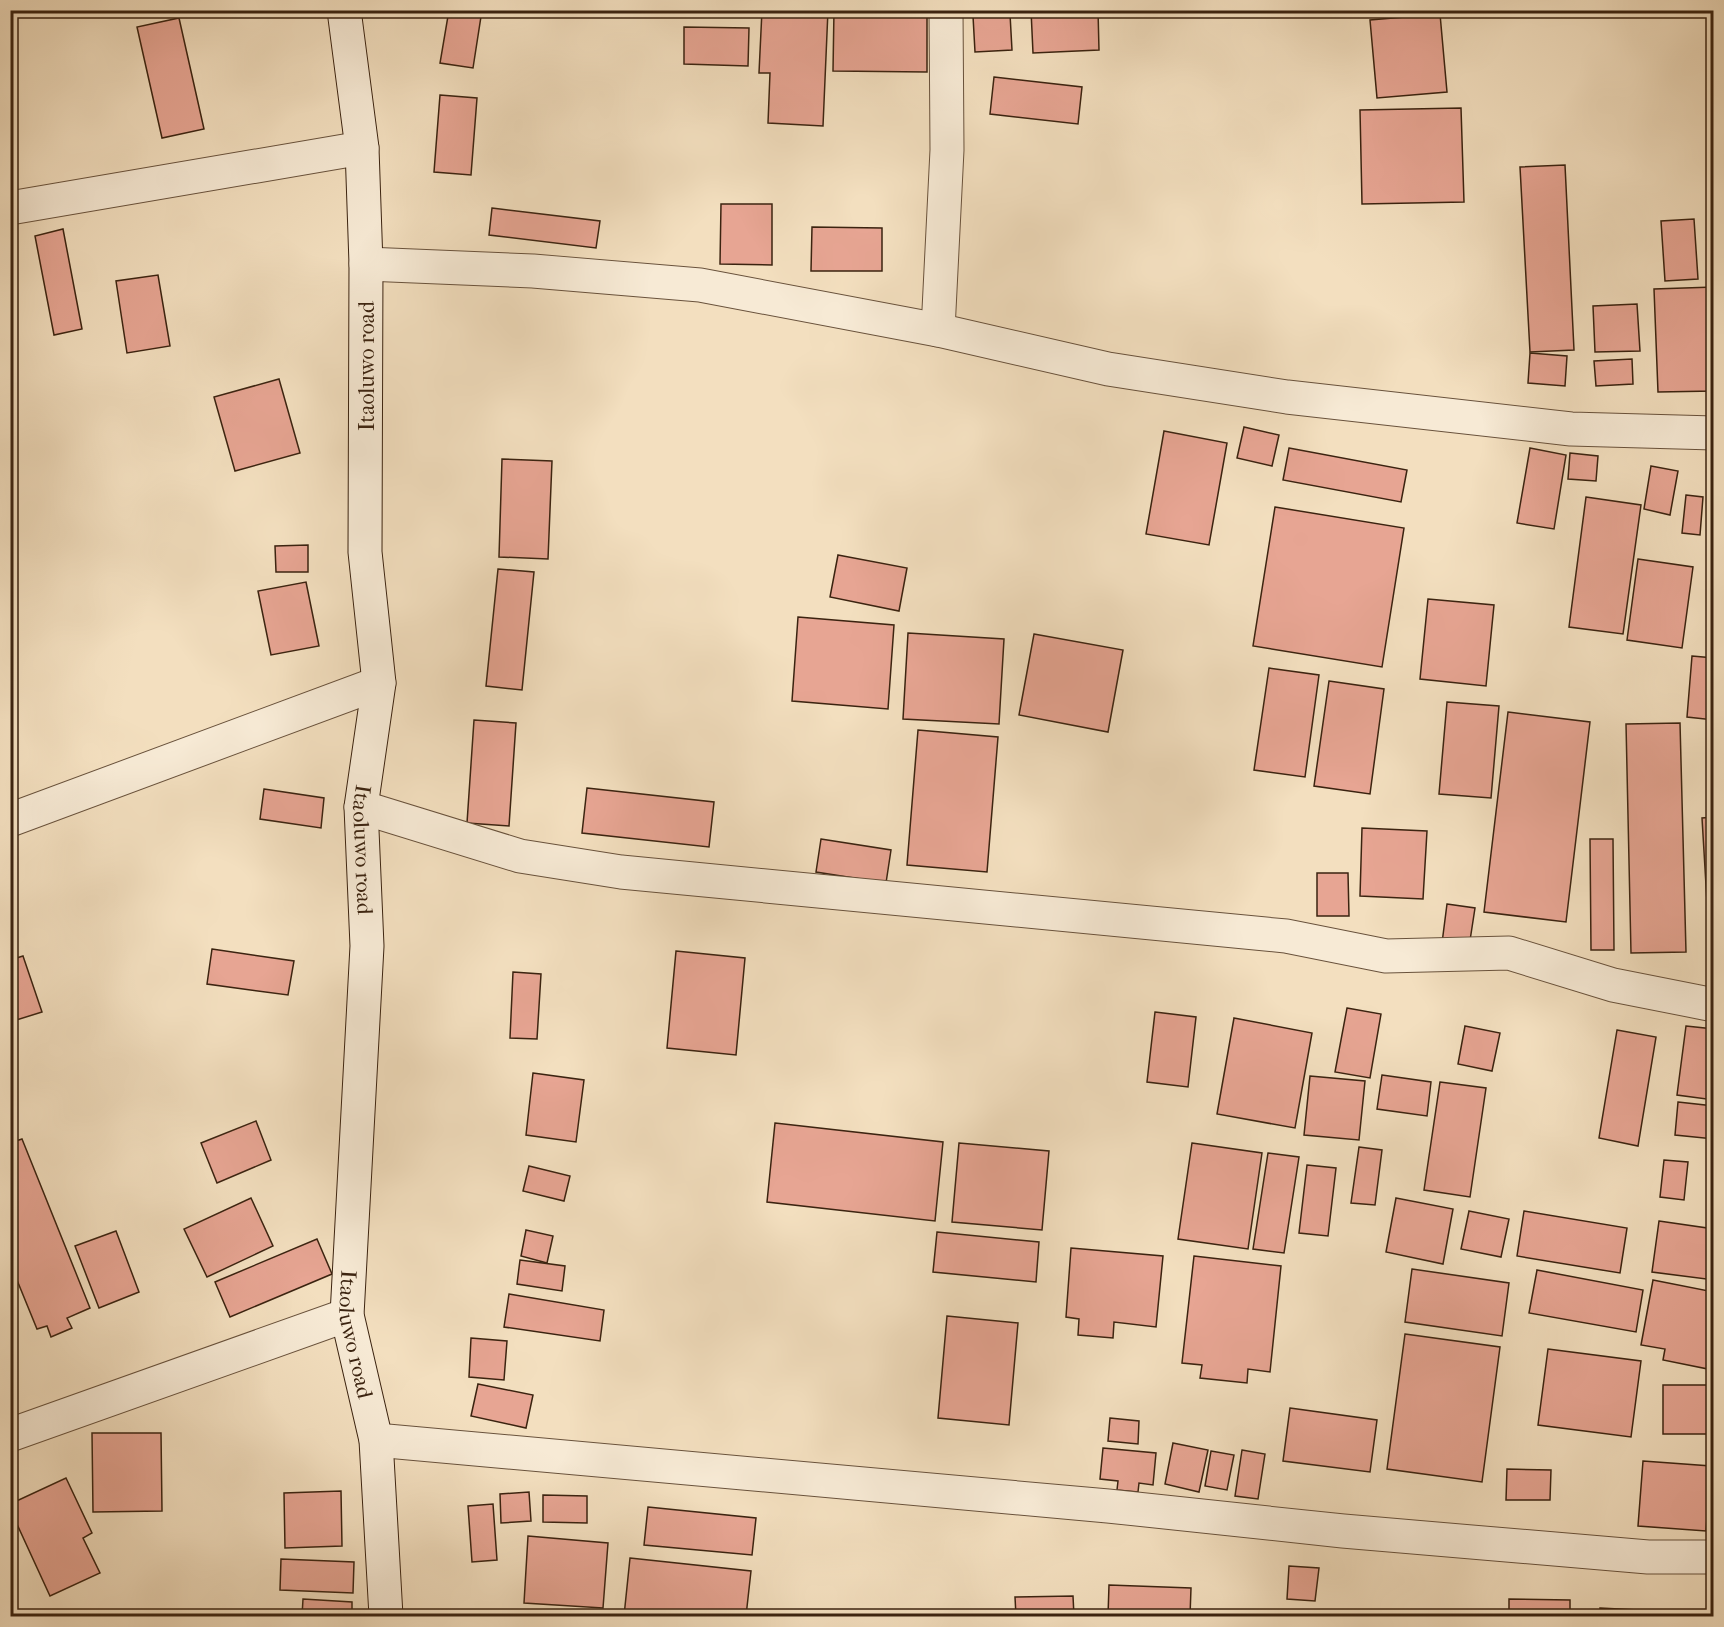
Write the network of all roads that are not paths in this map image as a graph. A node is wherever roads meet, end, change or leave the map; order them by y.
1 (344, 10) edge
2 (946, 10) edge
3 (362, 148) junction
4 (10, 208) edge
5 (366, 264) junction
6 (938, 330) junction
7 (1713, 433) edge
8 (379, 683) junction
9 (361, 807) junction
10 (10, 820) edge
11 (1713, 1005) edge
12 (347, 1315) junction
13 (10, 1435) edge
14 (376, 1440) junction
15 (1713, 1557) edge
16 (386, 1617) edge

1 - 3 street, Itaoluwo road
2 - 6 street
3 - 4 street
3 - 5 street, Itaoluwo road
5 - 6 street
5 - 8 street, Itaoluwo road
6 - 7 street
8 - 9 street, Itaoluwo road
8 - 10 street
9 - 11 street
9 - 12 street, Itaoluwo road
12 - 13 street
12 - 14 street, Itaoluwo road
14 - 15 street
14 - 16 street, Itaoluwo road

